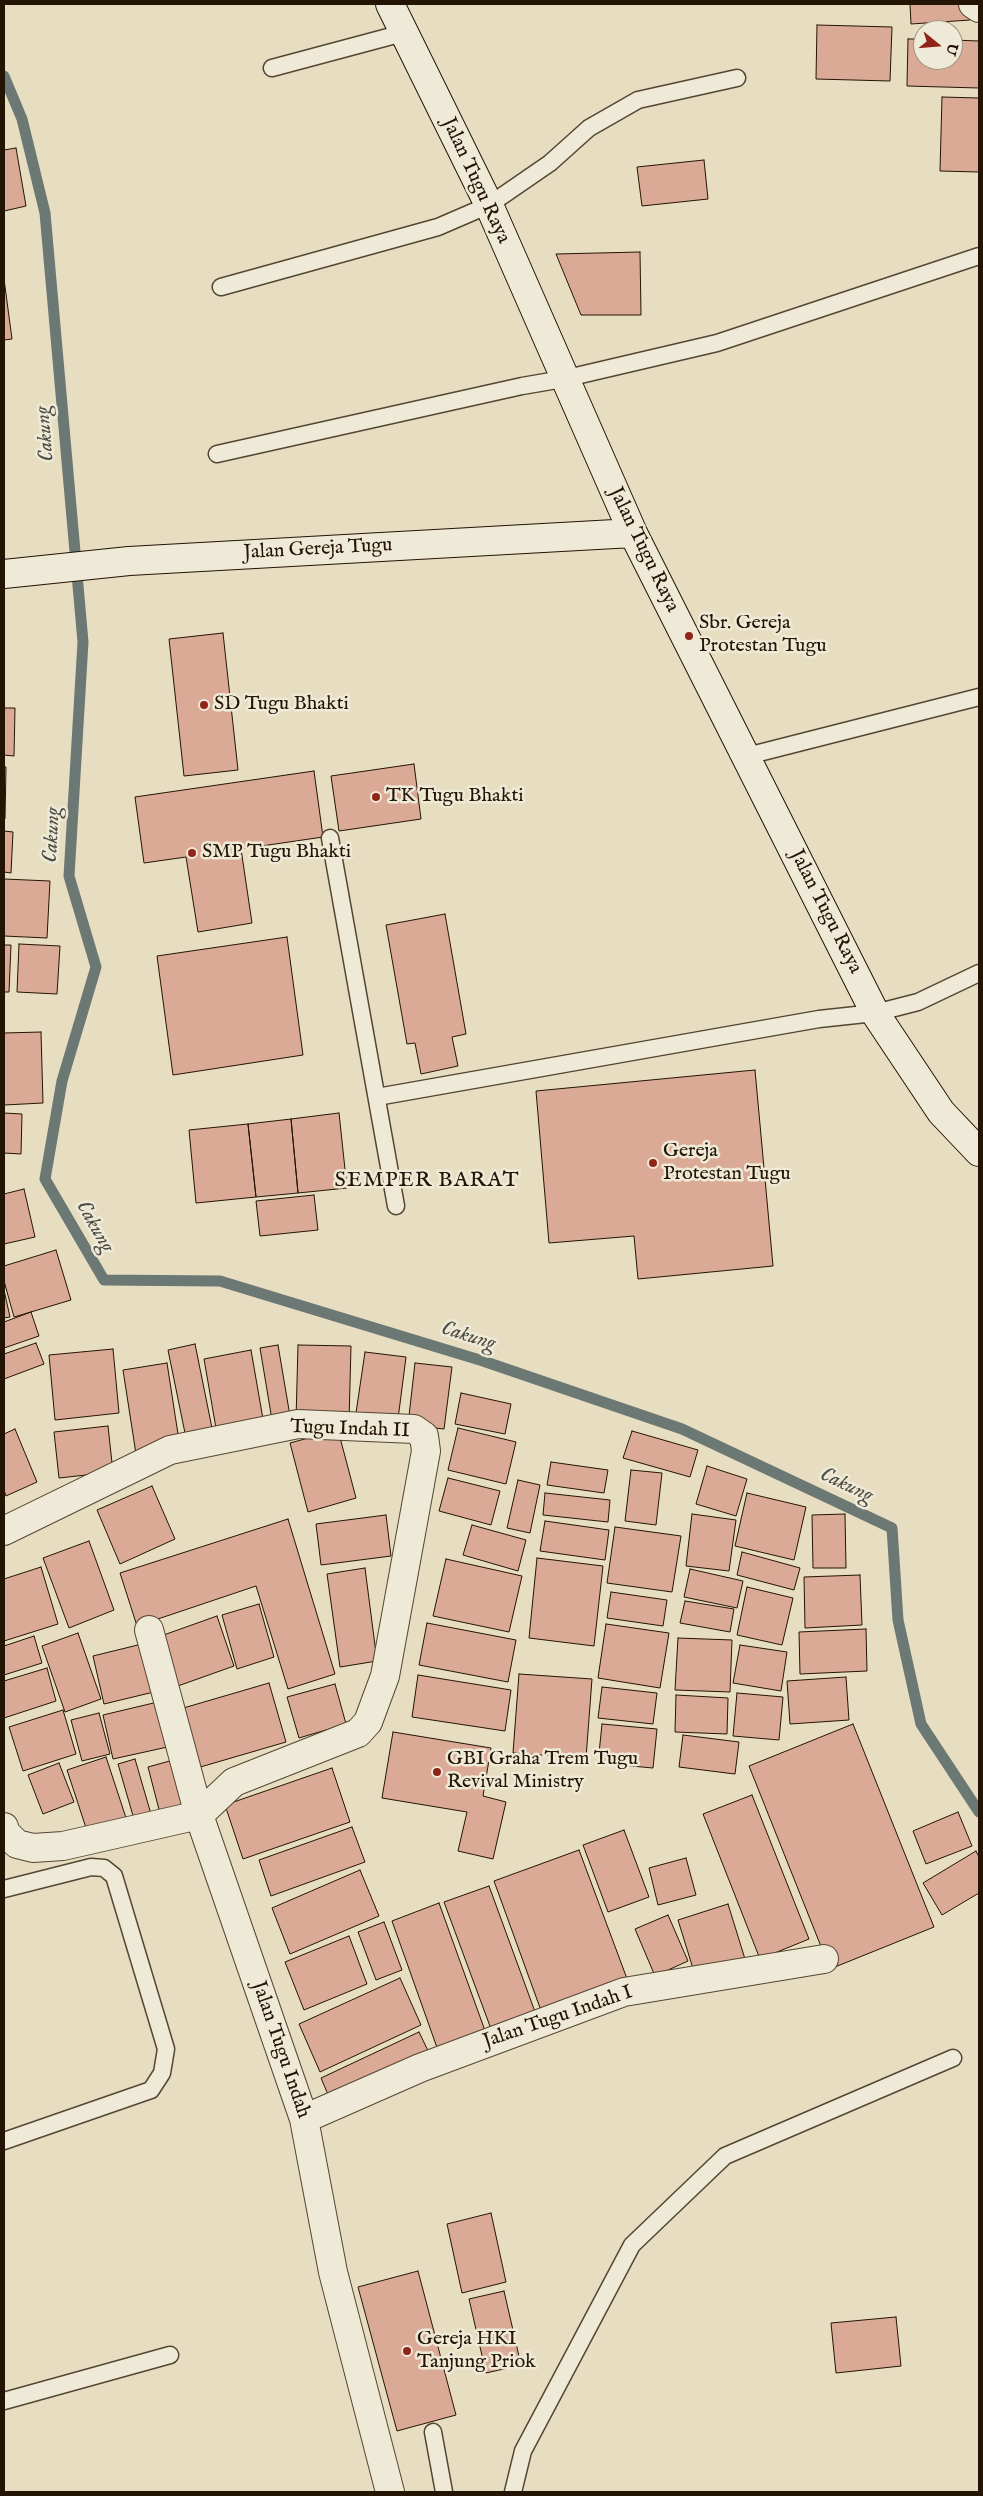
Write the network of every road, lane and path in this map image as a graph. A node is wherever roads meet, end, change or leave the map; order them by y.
1 (390, 4) edge
2 (973, 4) edge
3 (979, 8) edge
4 (403, 33) junction
5 (272, 68) dead end
6 (737, 78) dead end
7 (489, 205) junction
8 (979, 256) edge
9 (221, 287) dead end
10 (564, 379) junction
11 (217, 454) dead end
12 (633, 533) junction
13 (15, 573) edge
14 (979, 697) edge
15 (747, 756) junction
16 (330, 838) dead end
17 (979, 973) edge
18 (875, 1013) junction
19 (377, 1097) junction
20 (979, 1152) edge
21 (396, 1206) dead end
22 (4, 1531) edge
23 (149, 1630) dead end
24 (198, 1815) junction
25 (4, 1827) edge
26 (4, 1888) edge
27 (824, 1959) dead end
28 (953, 2058) dead end
29 (304, 2119) junction
30 (4, 2141) edge
31 (170, 2354) dead end
32 (4, 2401) edge
33 (433, 2432) dead end
34 (390, 2492) edge
35 (444, 2492) edge
36 (513, 2492) edge

1 - 4 street, Jalan Tugu Raya
2 - 3 street
4 - 5 lane
4 - 7 street, Jalan Tugu Raya
6 - 7 lane
7 - 9 lane
7 - 10 street, Jalan Tugu Raya
8 - 10 lane
10 - 11 lane
10 - 12 street, Jalan Tugu Raya
12 - 13 street, Jalan Gereja Tugu
12 - 15 street, Jalan Tugu Raya
14 - 15 lane
15 - 18 street, Jalan Tugu Raya
16 - 19 lane
17 - 18 lane
18 - 19 lane
18 - 20 street, Jalan Tugu Raya
19 - 21 lane
22 - 24 street, Tugu Indah II
23 - 24 street, Jalan Tugu Indah
24 - 25 street
24 - 29 street, Jalan Tugu Indah
26 - 30 lane
27 - 29 street, Jalan Tugu Indah I
28 - 36 lane
29 - 34 street, Jalan Tugu Indah
31 - 32 lane
33 - 35 lane

